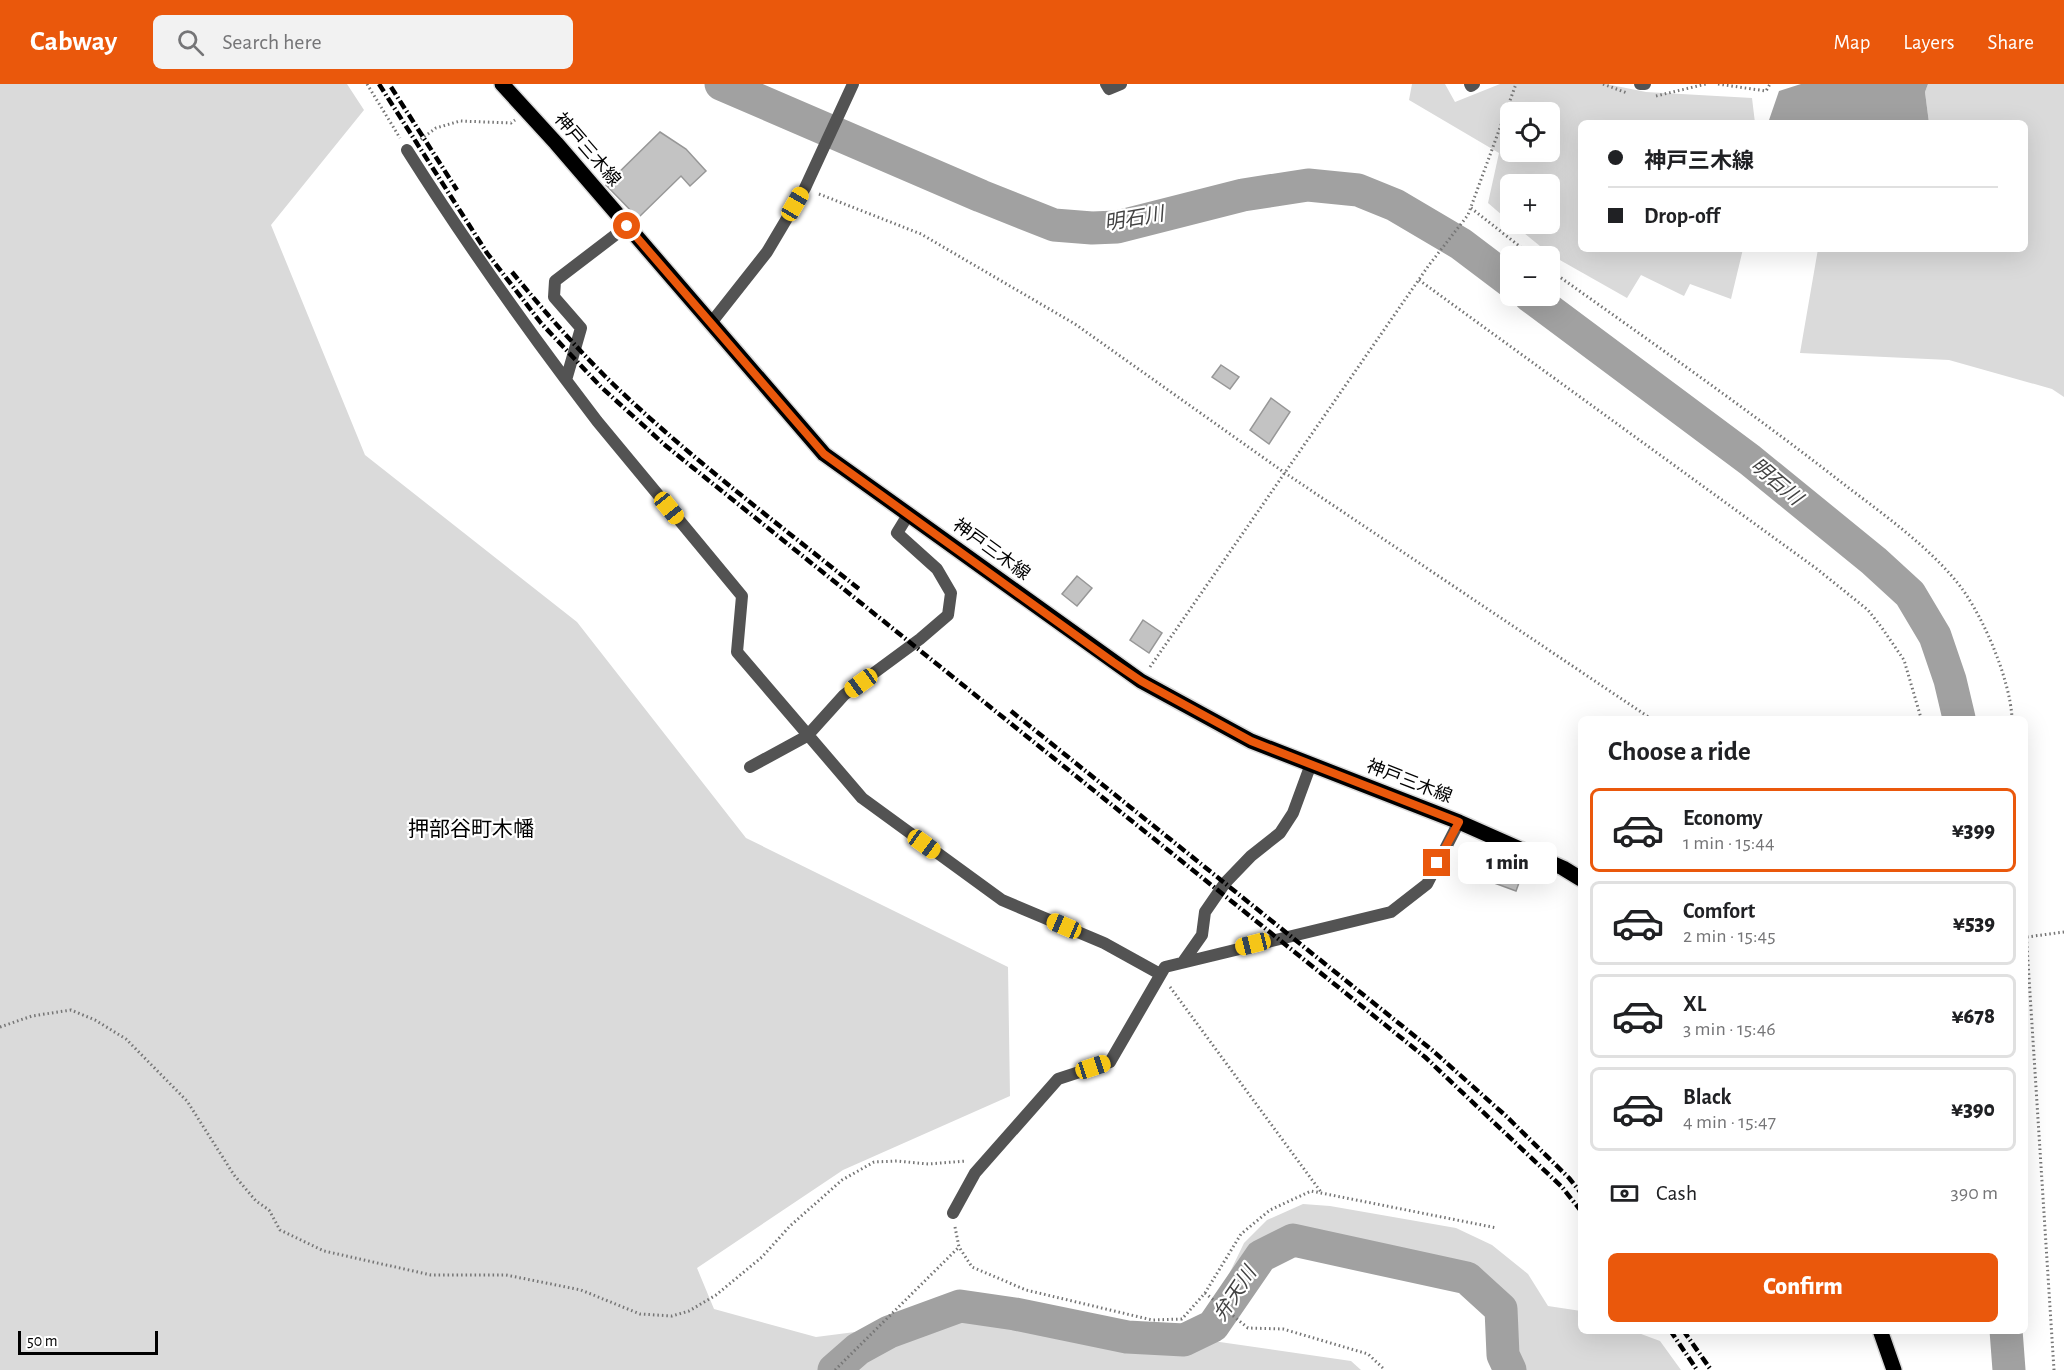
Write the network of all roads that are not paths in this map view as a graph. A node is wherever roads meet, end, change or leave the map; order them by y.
1 (502, 84) edge
2 (853, 84) edge
3 (1106, 84) edge
4 (1121, 84) edge
5 (1640, 84) edge
6 (1645, 84) edge
7 (407, 150) road end
8 (627, 226) junction
9 (711, 323) junction
10 (566, 380) junction
11 (908, 515) junction
12 (807, 736) junction
13 (1311, 765) junction
14 (750, 767) dead end
15 (1459, 822) junction
16 (1578, 877) edge
17 (1183, 962) junction
18 (1160, 974) junction
19 (953, 1213) road end
20 (1881, 1334) edge
21 (1894, 1370) edge

1 - 8 main road, 神戸三木線
2 - 9 street
3 - 4 street
5 - 6 street
7 - 10 street
8 - 9 main road, 神戸三木線
8 - 10 street
9 - 11 main road, 神戸三木線
10 - 12 street
11 - 12 street
11 - 13 main road, 神戸三木線
12 - 14 street
12 - 18 street
13 - 15 main road, 神戸三木線
13 - 17 street
15 - 16 main road, 神戸三木線
15 - 17 street
17 - 18 street
18 - 19 street
20 - 21 main road

